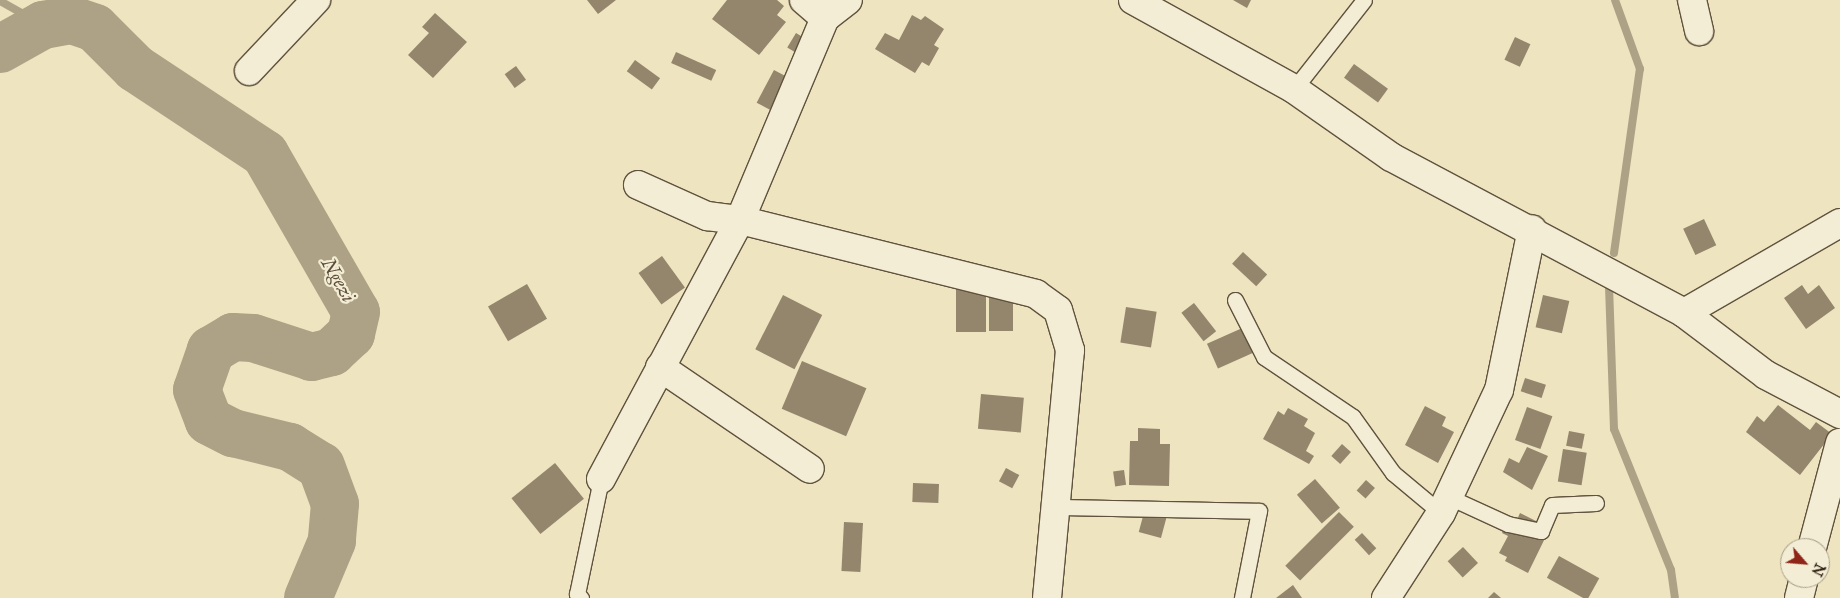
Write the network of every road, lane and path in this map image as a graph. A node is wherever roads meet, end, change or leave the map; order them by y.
1 (316, 0) edge
2 (804, 0) edge
3 (848, 0) edge
4 (1133, 0) edge
5 (1364, 0) edge
6 (1692, 0) edge
7 (825, 18) junction
8 (1699, 31) dead end
9 (248, 70) dead end
10 (1294, 89) junction
11 (638, 185) dead end
12 (740, 220) junction
13 (1840, 222) edge
14 (1532, 229) junction
15 (1236, 300) dead end
16 (1684, 313) junction
17 (660, 367) junction
18 (1840, 414) edge
19 (1840, 443) edge
20 (810, 469) dead end
21 (601, 478) joint
22 (1596, 503) dead end
23 (1445, 505) junction
24 (1055, 507) junction
25 (1815, 538) edge
26 (581, 598) edge
27 (1047, 598) edge
28 (1242, 598) edge
29 (1386, 598) edge

1 - 9 street
2 - 7 street
3 - 7 street
4 - 10 street
5 - 10 lane
6 - 8 street
7 - 12 street
10 - 14 street
11 - 12 street
12 - 17 street
12 - 24 street
13 - 16 street
14 - 16 street
14 - 23 street
15 - 23 lane
16 - 18 street
17 - 20 street
17 - 21 street
19 - 25 street
21 - 26 lane
22 - 23 lane
23 - 29 street
24 - 27 street
24 - 28 lane

